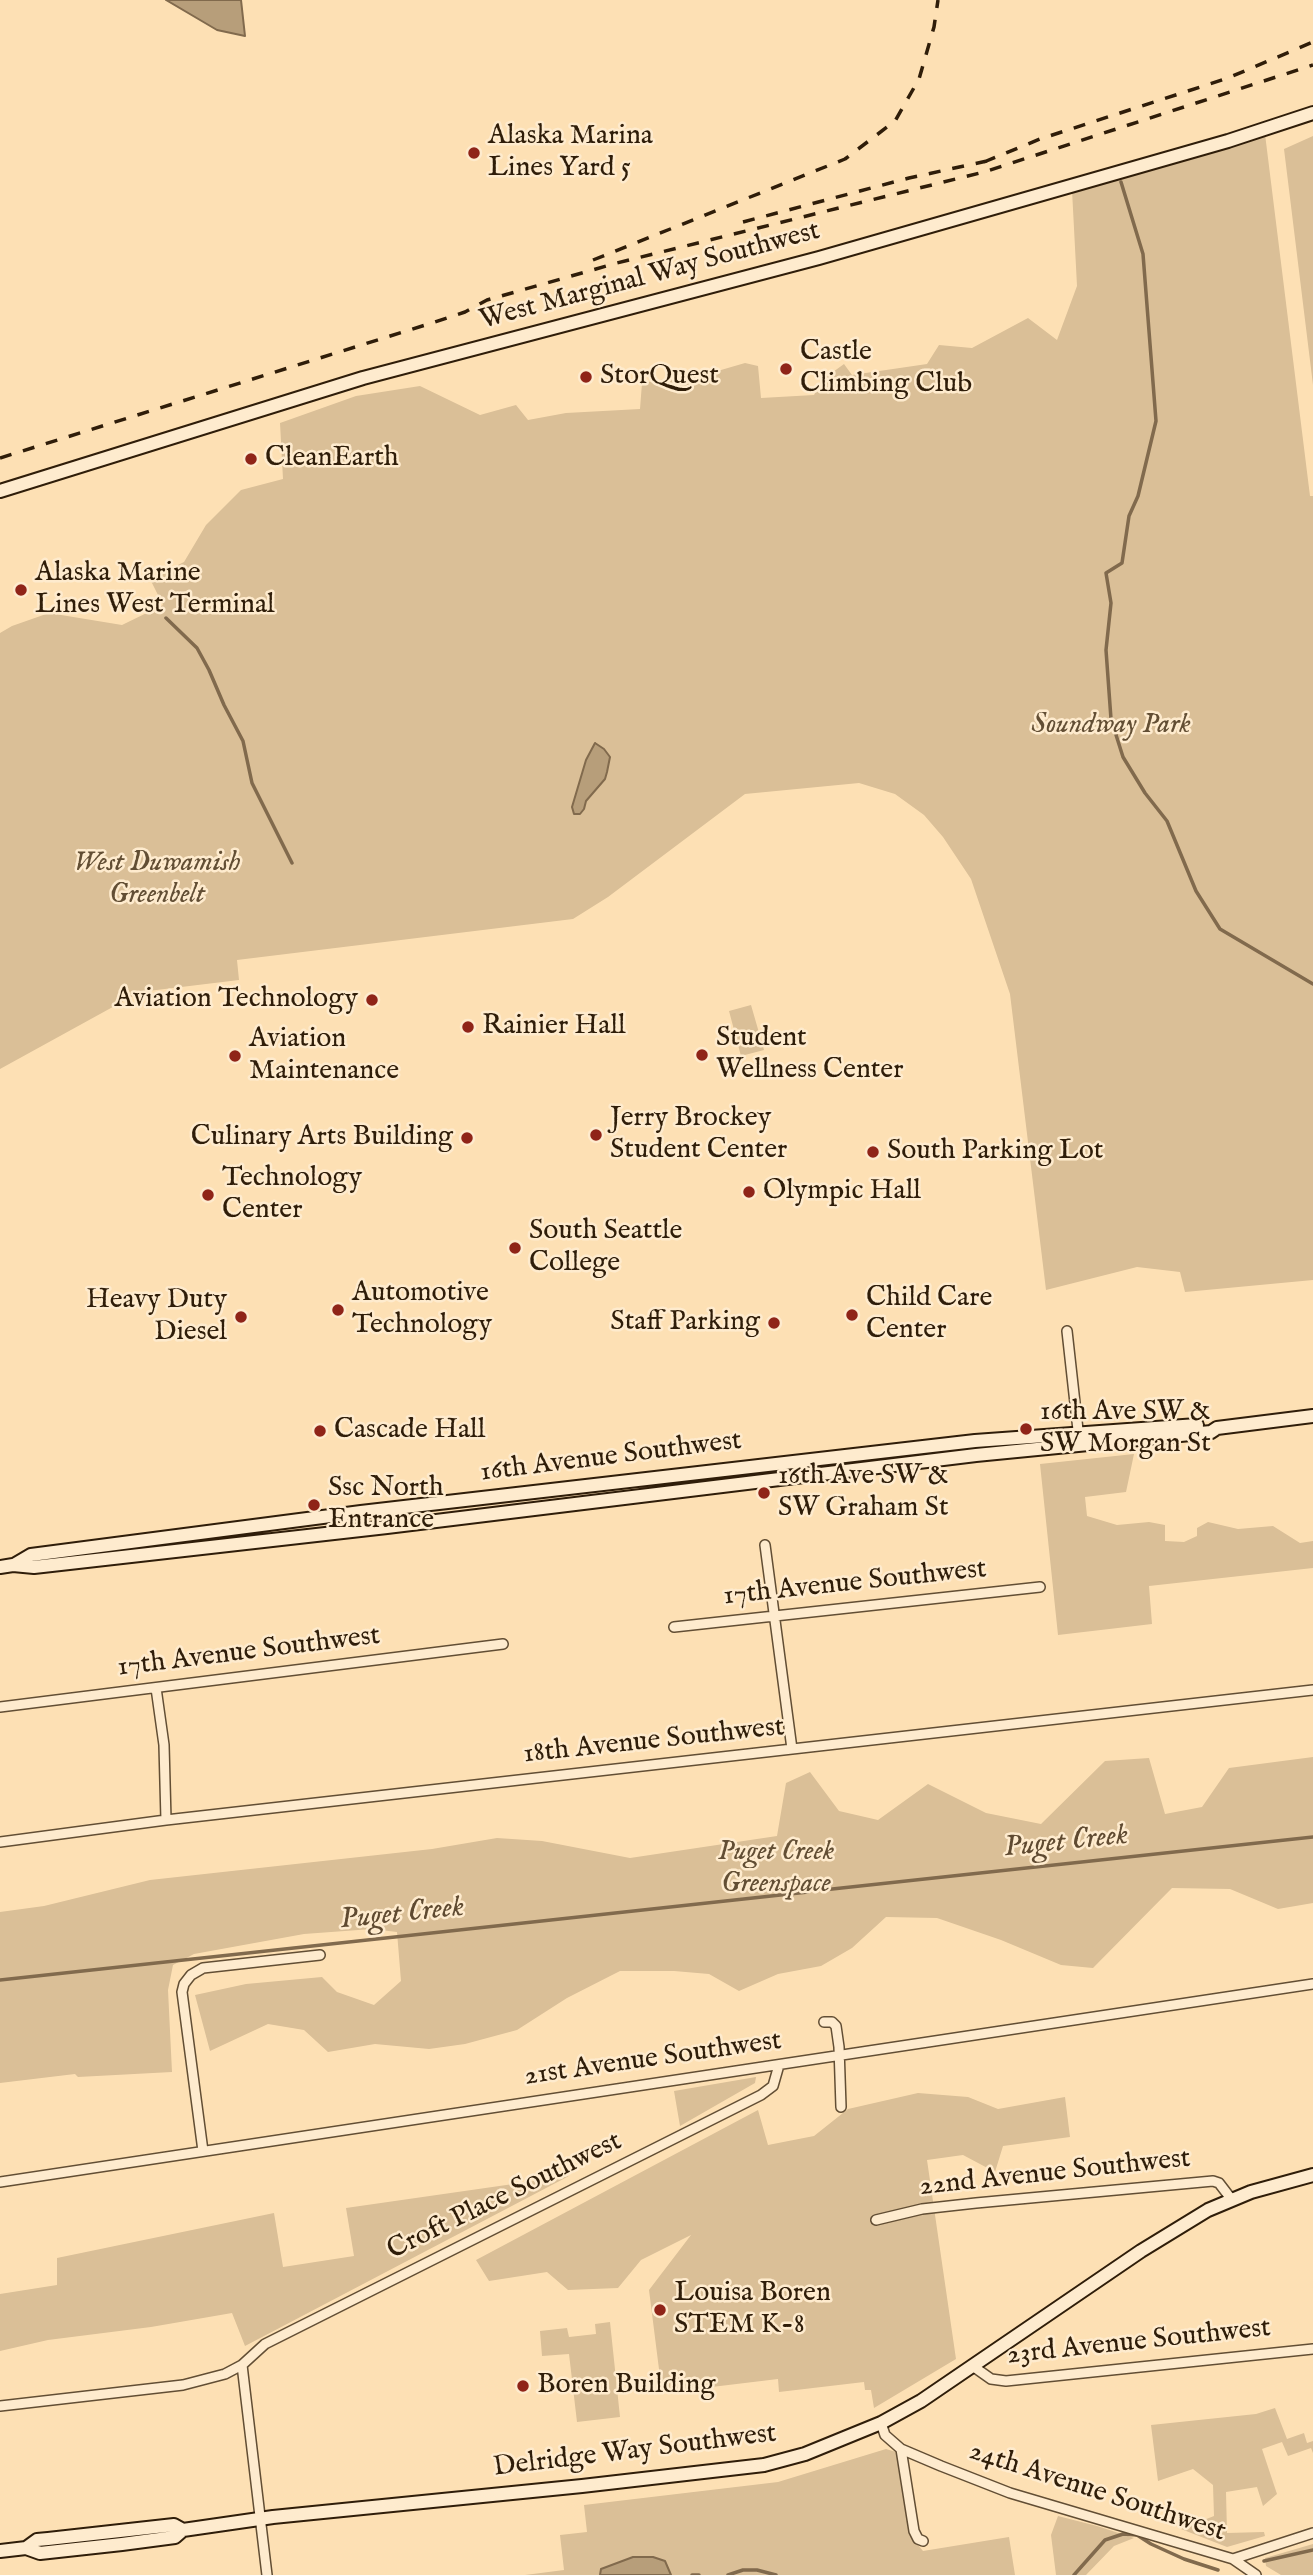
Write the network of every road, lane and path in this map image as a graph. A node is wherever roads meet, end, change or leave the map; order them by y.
1 (1313, 113) edge
2 (0, 491) edge
3 (1067, 1331) dead end
4 (1313, 1416) edge
5 (1079, 1439) junction
6 (765, 1545) dead end
7 (7, 1566) edge
8 (1040, 1587) dead end
9 (774, 1615) junction
10 (674, 1626) dead end
11 (503, 1644) dead end
12 (156, 1688) junction
13 (1313, 1690) edge
14 (0, 1707) edge
15 (792, 1749) junction
16 (166, 1820) junction
17 (0, 1842) edge
18 (320, 1955) dead end
19 (1313, 1984) edge
20 (824, 2022) dead end
21 (840, 2055) junction
22 (779, 2065) junction
23 (841, 2107) dead end
24 (203, 2151) junction
25 (1313, 2175) edge
26 (0, 2182) edge
27 (1232, 2200) junction
28 (876, 2220) dead end
29 (1313, 2349) edge
30 (242, 2365) junction
31 (974, 2367) junction
32 (0, 2406) edge
33 (881, 2423) junction
34 (901, 2449) junction
35 (261, 2520) junction
36 (1313, 2533) edge
37 (923, 2541) dead end
38 (0, 2551) edge
39 (1233, 2559) junction
40 (267, 2575) edge
41 (1256, 2575) edge

1 - 2 main road, West Marginal Way Southwest
3 - 5 street
4 - 5 main road, 16th Avenue Southwest
5 - 7 main road, 16th Avenue Southwest
6 - 9 street
8 - 9 street, 17th Avenue Southwest
9 - 10 street, 17th Avenue Southwest
9 - 15 street
11 - 12 street, 17th Avenue Southwest
12 - 14 street, 17th Avenue Southwest
12 - 16 street
13 - 15 street, 18th Avenue Southwest
15 - 16 street, 18th Avenue Southwest
16 - 17 street, 18th Avenue Southwest
18 - 24 street
19 - 21 street, 21st Avenue Southwest
20 - 21 street
21 - 22 street, 21st Avenue Southwest
21 - 23 street
22 - 24 street, 21st Avenue Southwest
22 - 30 street, Croft Place Southwest
24 - 26 street, 21st Avenue Southwest
25 - 27 main road, Delridge Way Southwest
27 - 28 street, 22nd Avenue Southwest
27 - 31 main road, Delridge Way Southwest
29 - 31 street, 23rd Avenue Southwest
30 - 32 street
30 - 35 street
31 - 33 main road, Delridge Way Southwest
33 - 34 street
33 - 35 main road, Delridge Way Southwest
34 - 37 street
34 - 39 street, 24th Avenue Southwest
35 - 38 main road, Delridge Way Southwest
35 - 40 street
36 - 39 street, 24th Avenue Southwest
39 - 41 street

